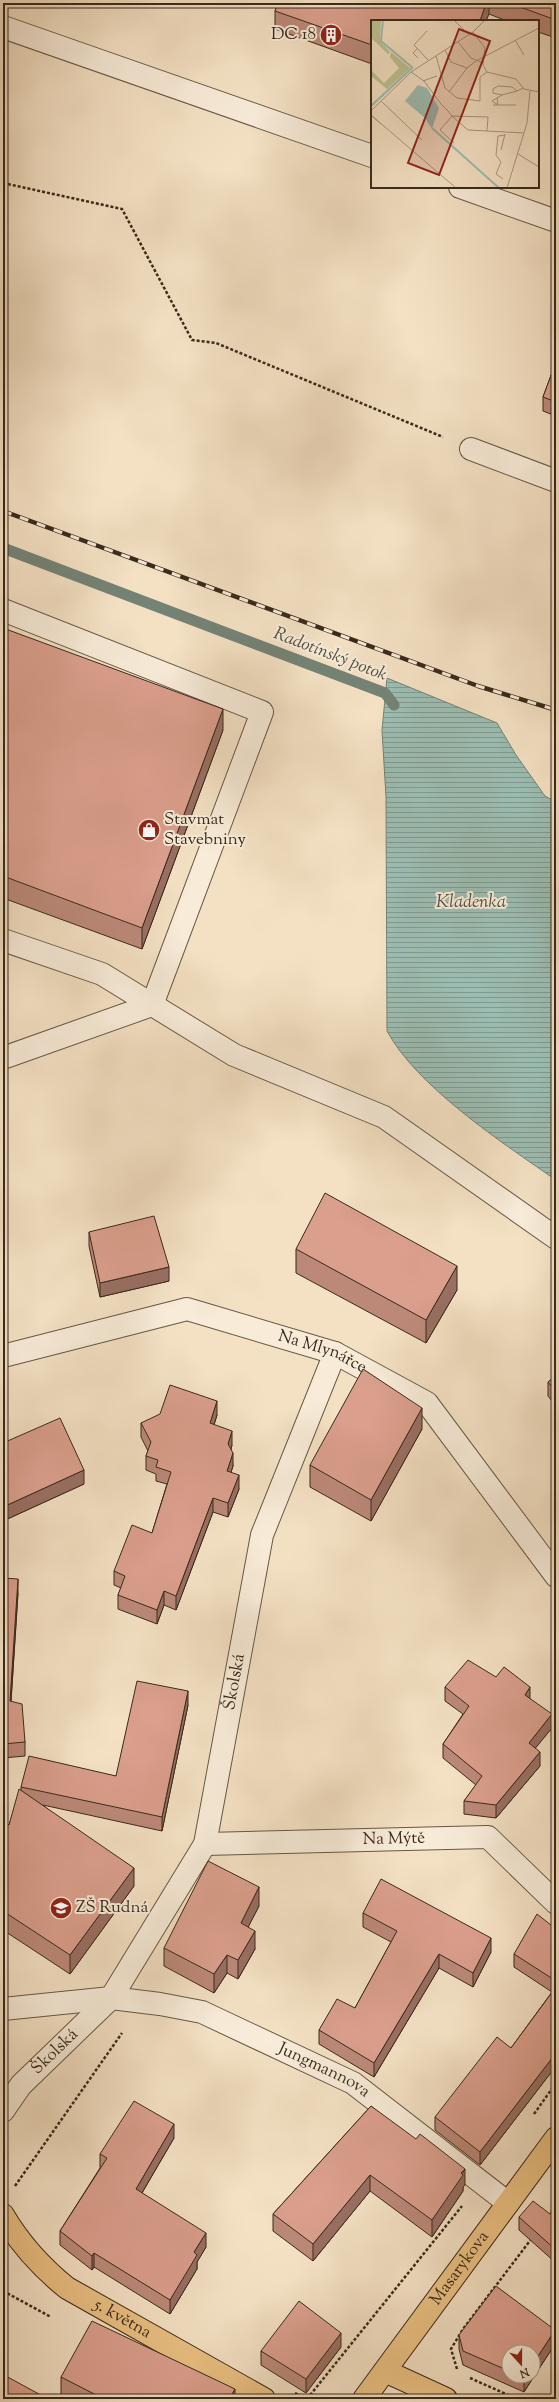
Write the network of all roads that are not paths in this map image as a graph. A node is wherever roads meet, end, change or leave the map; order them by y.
1 (3, 27) edge
2 (371, 156) edge
3 (463, 188) edge
4 (556, 220) edge
5 (471, 449) road end
6 (556, 481) edge
7 (3, 610) edge
8 (3, 940) edge
9 (152, 1005) junction
10 (3, 1058) edge
11 (556, 1238) edge
12 (335, 1353) junction
13 (3, 1356) edge
14 (556, 1576) edge
15 (205, 1844) junction
16 (556, 1903) edge
17 (111, 1998) junction
18 (3, 2009) edge
19 (3, 2111) edge
20 (556, 2138) edge
21 (508, 2203) junction
22 (3, 2215) edge
23 (385, 2370) junction
24 (264, 2399) edge
25 (364, 2399) edge
26 (446, 2399) edge

1 - 2 street
3 - 4 street
5 - 6 street
7 - 9 street
8 - 9 street
9 - 10 street
9 - 11 street
12 - 13 street, Na Mlynářce
12 - 14 street, Na Mlynářce
12 - 15 street, Školská
15 - 16 street, Na Mýtě
15 - 17 street, Školská
17 - 18 street, Školská
17 - 19 street, Školská
17 - 21 street, Jungmannova
20 - 21 main road, Masarykova
21 - 23 main road, Masarykova
22 - 24 main road, 5. května
23 - 25 main road, Masarykova
23 - 26 main road

